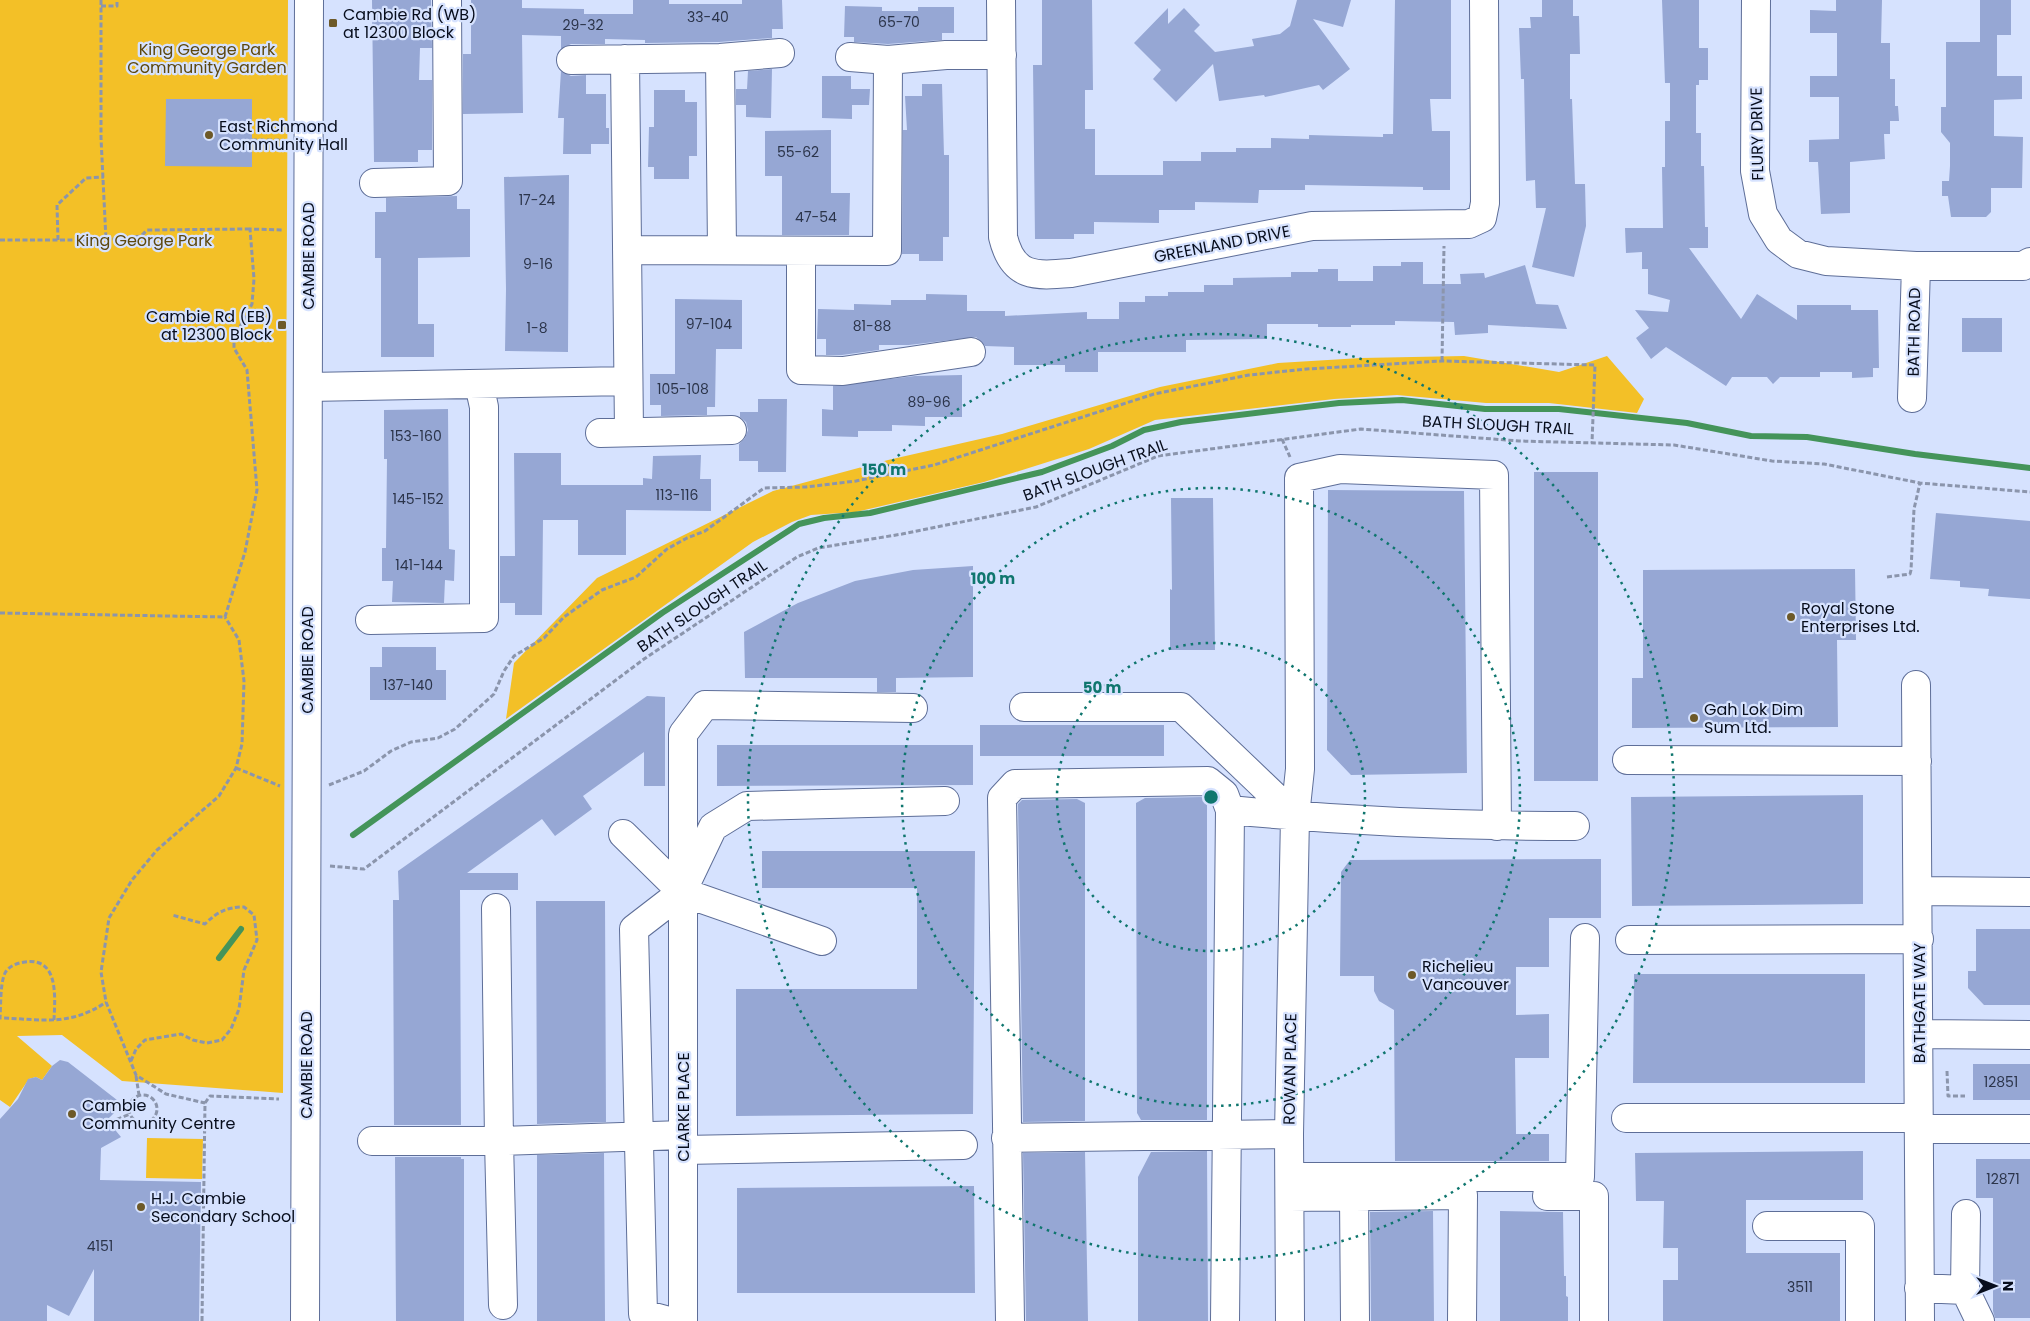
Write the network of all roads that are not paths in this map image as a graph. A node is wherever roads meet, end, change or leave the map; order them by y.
1 (309, 0) edge
2 (447, 0) edge
3 (1001, 0) edge
4 (1484, 0) edge
5 (1756, 0) edge
6 (780, 54) dead end
7 (1002, 55) junction
8 (850, 57) dead end
9 (720, 58) junction
10 (625, 59) junction
11 (571, 60) dead end
12 (888, 60) junction
13 (374, 183) dead end
14 (627, 250) junction
15 (722, 250) junction
16 (801, 250) junction
17 (1916, 266) junction
18 (2028, 269) edge
19 (971, 352) dead end
20 (628, 382) junction
21 (478, 384) junction
22 (308, 387) junction
23 (1912, 398) dead end
24 (732, 430) dead end
25 (600, 432) dead end
26 (629, 432) junction
27 (370, 620) dead end
28 (1916, 685) dead end
29 (1024, 707) dead end
30 (913, 708) dead end
31 (1627, 760) dead end
32 (1917, 762) junction
33 (945, 801) dead end
34 (1230, 810) junction
35 (1295, 816) junction
36 (1497, 826) junction
37 (1575, 826) dead end
38 (623, 834) dead end
39 (1919, 891) junction
40 (682, 892) junction
41 (2030, 892) edge
42 (496, 908) dead end
43 (1586, 938) dead end
44 (1919, 939) junction
45 (1630, 940) dead end
46 (822, 941) dead end
47 (1919, 1034) junction
48 (2030, 1035) edge
49 (1626, 1118) dead end
50 (1919, 1123) junction
51 (2030, 1129) edge
52 (1289, 1134) junction
53 (638, 1136) junction
54 (1226, 1136) junction
55 (1006, 1138) junction
56 (372, 1140) dead end
57 (499, 1141) junction
58 (683, 1142) junction
59 (963, 1145) dead end
60 (1290, 1187) junction
61 (1354, 1196) junction
62 (1463, 1196) junction
63 (1966, 1214) dead end
64 (1767, 1226) dead end
65 (1919, 1288) junction
66 (1965, 1290) junction
67 (502, 1305) dead end
68 (305, 1321) edge
69 (670, 1321) edge
70 (683, 1321) edge
71 (1010, 1321) edge
72 (1225, 1321) edge
73 (1290, 1321) edge
74 (1355, 1321) edge
75 (1462, 1321) edge
76 (1594, 1321) edge
77 (1860, 1321) edge
78 (1920, 1321) edge
79 (1980, 1321) edge

1 - 22 street, CAMBIE ROAD
2 - 13 street
3 - 7 street, GREENLAND DRIVE
4 - 7 street, GREENLAND DRIVE
5 - 17 street, FLURY DRIVE
6 - 9 street
7 - 12 street
8 - 12 street
9 - 10 street
9 - 15 street
10 - 11 street
10 - 14 street
12 - 16 street
14 - 15 street
14 - 20 street
15 - 16 street
16 - 19 street
17 - 18 street, FLURY DRIVE
17 - 23 street, BATH ROAD
20 - 21 street
20 - 26 street
21 - 22 street
21 - 27 street
22 - 68 street, CAMBIE ROAD
24 - 26 street
25 - 26 street
28 - 32 street, BATHGATE WAY
29 - 35 street
30 - 40 street, CLARKE PLACE
31 - 32 street
32 - 39 street, BATHGATE WAY
33 - 40 street
34 - 35 street
34 - 54 street
34 - 55 street
35 - 36 street
35 - 36 street, ROWAN PLACE
35 - 52 street, ROWAN PLACE
36 - 37 street
38 - 40 street
39 - 41 street
39 - 44 street, BATHGATE WAY
40 - 46 street
40 - 53 street
40 - 58 street, CLARKE PLACE
42 - 57 street
43 - 60 street
44 - 45 street
44 - 47 street, BATHGATE WAY
47 - 48 street
47 - 50 street, BATHGATE WAY
49 - 50 street
50 - 51 street
50 - 65 street, BATHGATE WAY
52 - 54 street
52 - 60 street, ROWAN PLACE
53 - 57 street
53 - 58 street
53 - 69 street
54 - 55 street
54 - 72 street
55 - 71 street
56 - 57 street
57 - 67 street
58 - 59 street
58 - 70 street, CLARKE PLACE
60 - 61 street
60 - 73 street, ROWAN PLACE
61 - 62 street
61 - 74 street
62 - 75 street
62 - 76 street
63 - 66 street
64 - 77 street
65 - 66 street
65 - 78 street, BATHGATE WAY
66 - 79 street

